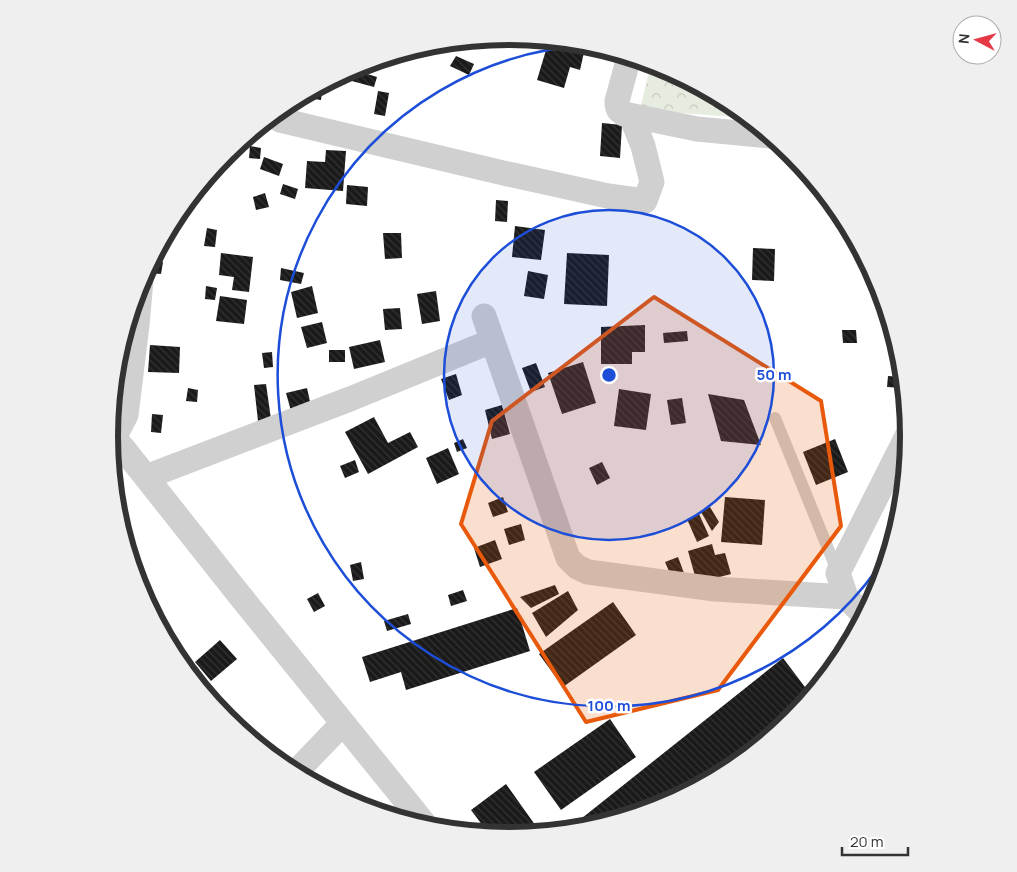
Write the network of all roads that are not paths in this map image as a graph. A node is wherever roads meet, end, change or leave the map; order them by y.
1 (627, 64) edge
2 (631, 116) junction
3 (282, 117) edge
4 (758, 135) edge
5 (138, 309) edge
6 (484, 316) dead end
7 (492, 341) junction
8 (775, 418) dead end
9 (118, 427) edge
10 (118, 444) edge
11 (899, 451) edge
12 (146, 477) junction
13 (838, 573) junction
14 (846, 597) junction
15 (859, 610) edge
16 (343, 723) junction
17 (301, 767) edge
18 (418, 816) edge

1 - 2 street
2 - 3 street
2 - 4 street
5 - 9 street
6 - 7 street
7 - 12 street
7 - 14 street
8 - 13 lane
10 - 12 street
11 - 13 street
12 - 16 street
13 - 14 street
14 - 15 street
16 - 17 street
16 - 18 street

